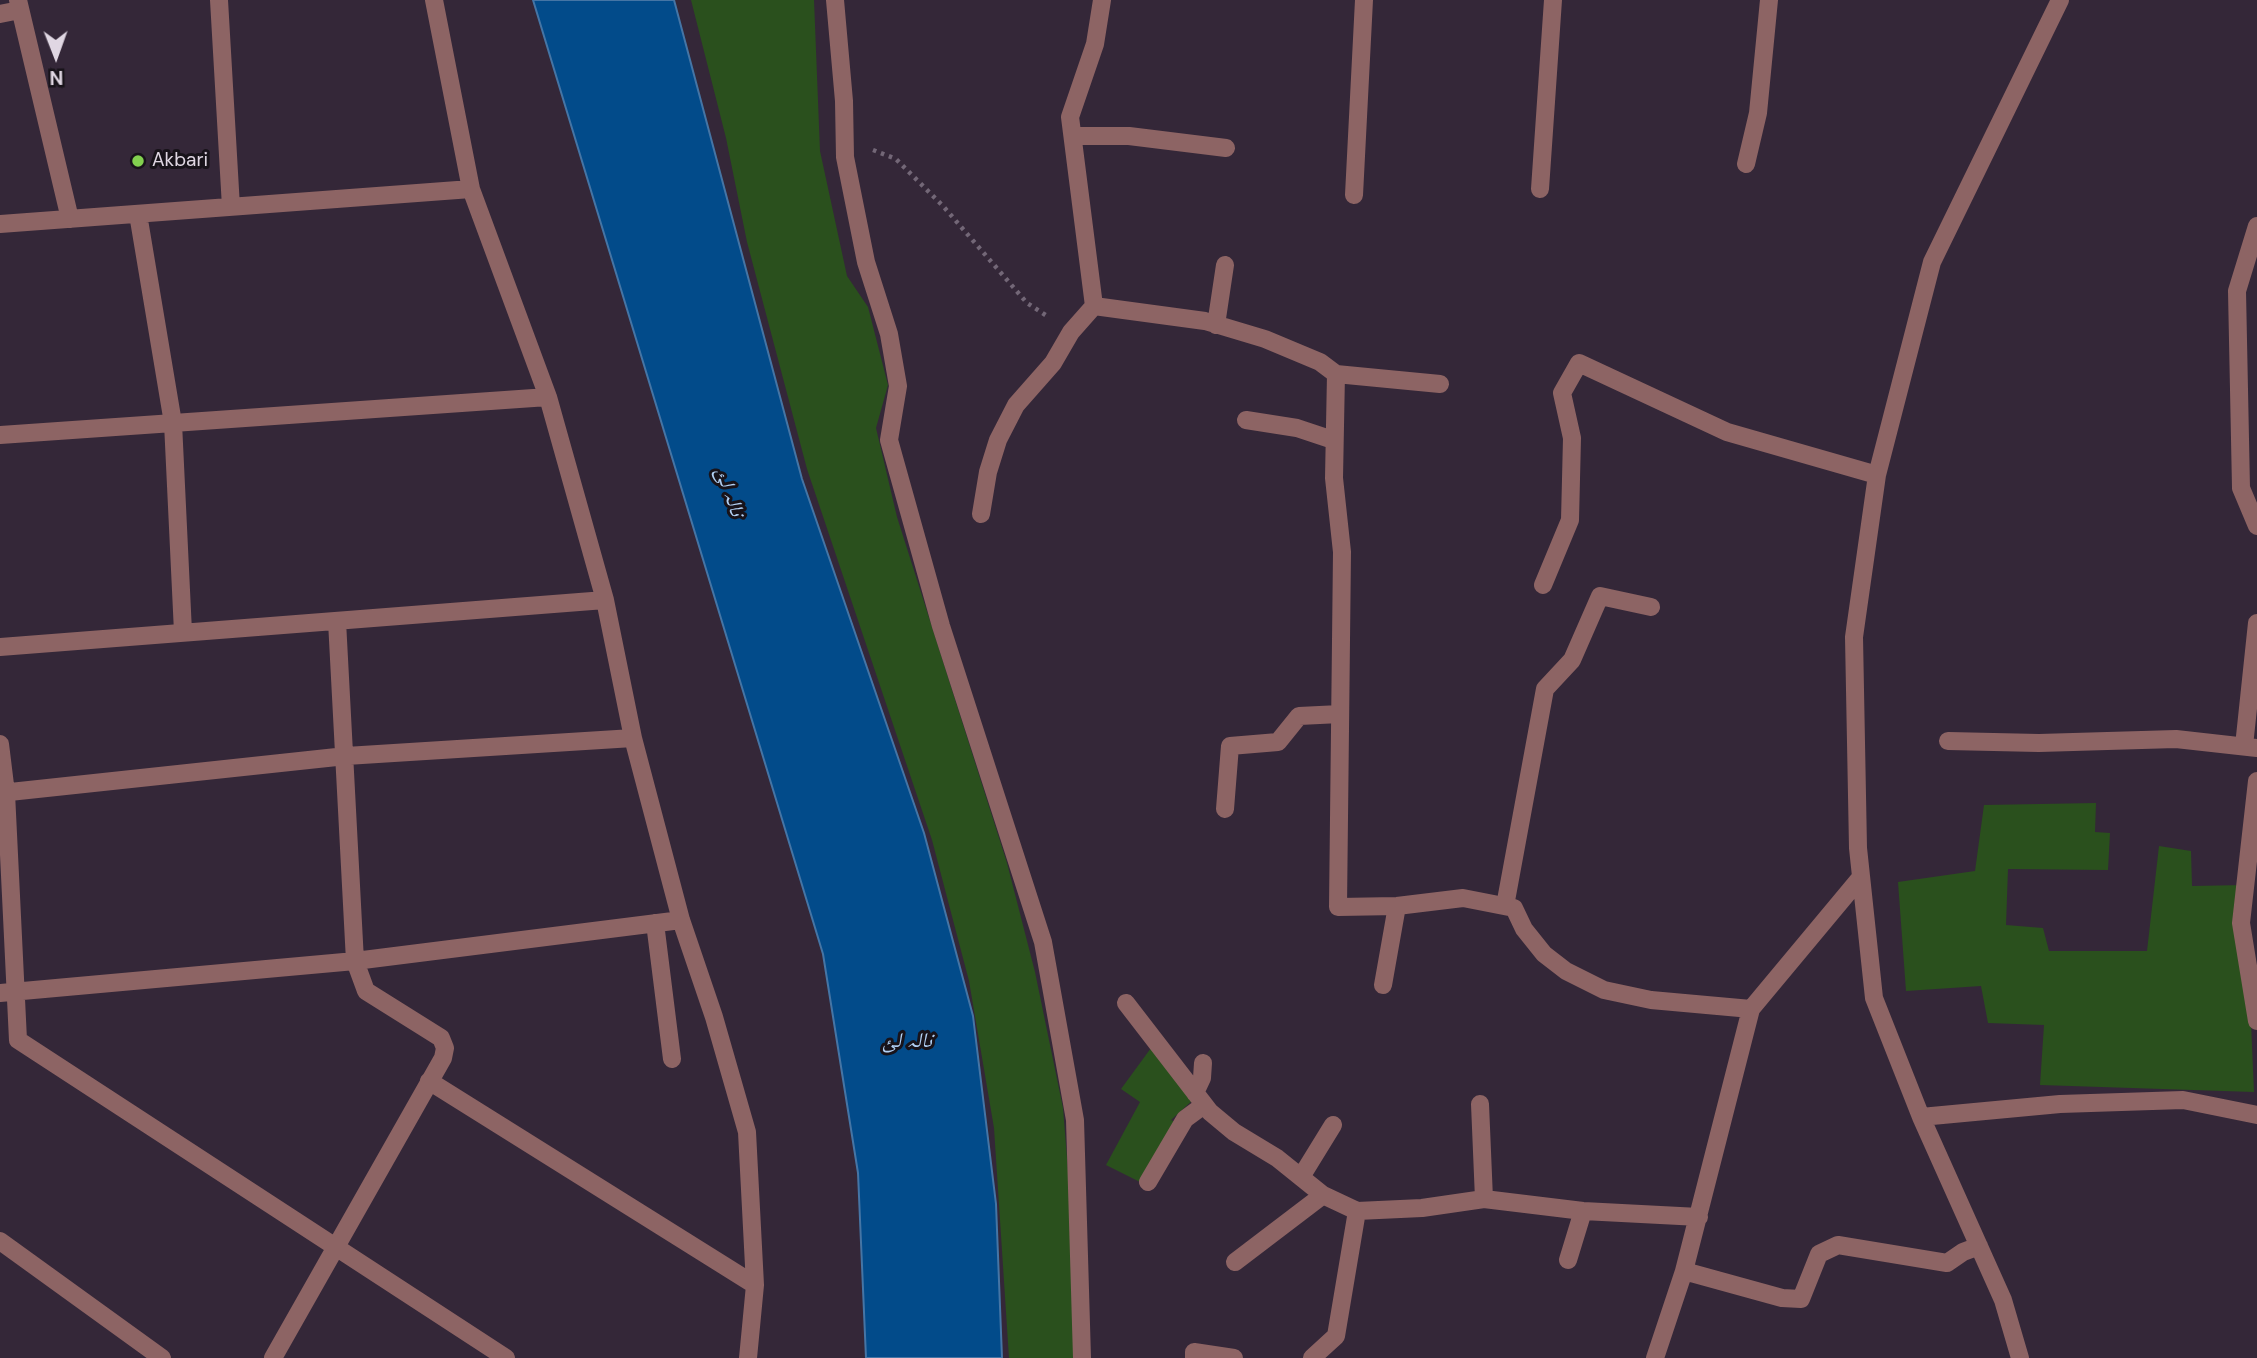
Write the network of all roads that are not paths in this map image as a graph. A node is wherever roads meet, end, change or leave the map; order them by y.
1 (219, 0) edge
2 (434, 0) edge
3 (835, 0) edge
4 (1102, 0) edge
5 (1364, 0) edge
6 (1553, 0) edge
7 (1769, 0) edge
8 (2060, 0) edge
9 (19, 5) edge
10 (0, 14) edge
11 (1073, 136) junction
12 (1226, 148) dead end
13 (1746, 164) dead end
14 (471, 189) junction
15 (1540, 189) dead end
16 (1354, 195) dead end
17 (231, 207) junction
18 (138, 214) junction
19 (70, 219) junction
20 (0, 224) edge
21 (2257, 226) edge
22 (1225, 265) dead end
23 (1094, 306) junction
24 (1216, 325) junction
25 (1336, 374) junction
26 (1440, 384) dead end
27 (548, 397) junction
28 (1246, 420) dead end
29 (173, 423) junction
30 (0, 435) edge
31 (2249, 438) edge
32 (1333, 440) junction
33 (1877, 475) junction
34 (981, 514) dead end
35 (2257, 526) edge
36 (1543, 584) dead end
37 (605, 600) junction
38 (1651, 607) dead end
39 (337, 621) junction
40 (2257, 623) edge
41 (183, 632) junction
42 (0, 647) edge
43 (1340, 714) junction
44 (633, 738) junction
45 (1948, 741) dead end
46 (0, 744) edge
47 (2251, 747) edge
48 (346, 756) junction
49 (2257, 781) edge
50 (3, 793) edge
51 (1225, 809) dead end
52 (1861, 877) junction
53 (1397, 906) junction
54 (1505, 906) junction
55 (681, 920) junction
56 (655, 923) junction
57 (355, 961) junction
58 (1383, 985) dead end
59 (8, 992) edge
60 (1126, 1003) dead end
61 (1751, 1010) junction
62 (2257, 1021) edge
63 (672, 1059) dead end
64 (1203, 1063) dead end
65 (429, 1081) junction
66 (1200, 1099) junction
67 (1480, 1104) dead end
68 (2257, 1115) edge
69 (1921, 1117) junction
70 (1333, 1125) dead end
71 (1301, 1177) junction
72 (1148, 1182) dead end
73 (1323, 1195) junction
74 (1484, 1199) junction
75 (1583, 1210) junction
76 (1357, 1211) junction
77 (1699, 1217) junction
78 (0, 1241) edge
79 (1979, 1246) junction
80 (335, 1247) junction
81 (1568, 1260) dead end
82 (1235, 1262) dead end
83 (1684, 1271) junction
84 (755, 1285) junction
85 (162, 1358) edge
86 (273, 1358) edge
87 (506, 1358) edge
88 (748, 1358) edge
89 (1082, 1358) edge
90 (1194, 1358) edge
91 (1234, 1358) edge
92 (1312, 1358) edge
93 (1655, 1358) edge
94 (2020, 1358) edge

1 - 17 street
2 - 14 street
3 - 89 street
4 - 11 street
5 - 16 street
6 - 15 street
7 - 13 street
8 - 33 street
9 - 10 street
9 - 19 street
11 - 12 street
11 - 23 street
14 - 17 street
14 - 27 street
17 - 18 street
18 - 19 street
18 - 29 street
19 - 20 street
21 - 31 street
22 - 24 street
23 - 24 street
23 - 34 street
24 - 25 street
25 - 26 street
25 - 32 street
27 - 29 street
27 - 37 street
28 - 32 street
29 - 30 street
29 - 41 street
31 - 35 street
32 - 43 street
33 - 36 street
33 - 52 street
37 - 39 street
37 - 44 street
38 - 54 street
39 - 41 street
39 - 48 street
40 - 47 street
41 - 42 street
43 - 51 street
43 - 53 street
44 - 48 street
44 - 55 street
45 - 47 street
46 - 50 street
48 - 50 street
48 - 57 street
49 - 62 street
50 - 59 street
52 - 61 street
52 - 69 street
53 - 54 street
53 - 58 street
54 - 61 street
55 - 56 street
55 - 84 street
56 - 57 street
56 - 63 street
57 - 59 street
57 - 65 street
59 - 80 street
60 - 66 street
61 - 77 street
64 - 66 street
65 - 80 street
65 - 84 street
66 - 71 street
66 - 72 street
67 - 74 street
68 - 69 street
69 - 79 street
70 - 71 street
71 - 73 street
73 - 76 street
73 - 82 street
74 - 75 street
74 - 76 street
75 - 77 street
75 - 81 street
76 - 92 street
77 - 83 street
78 - 85 street
79 - 83 street
79 - 94 street
80 - 86 street
80 - 87 street
83 - 93 street
84 - 88 street
90 - 91 street

